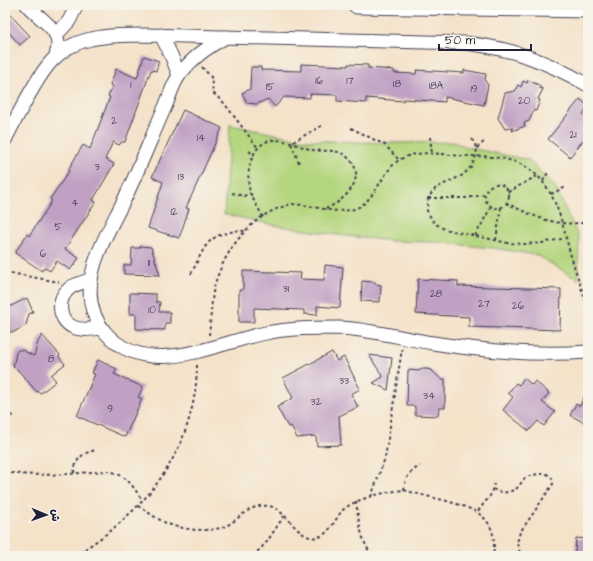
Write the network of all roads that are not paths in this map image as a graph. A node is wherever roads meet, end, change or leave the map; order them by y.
1 (77, 5) edge
2 (357, 5) edge
3 (32, 7) edge
4 (588, 9) edge
5 (57, 34) junction
6 (161, 35) junction
7 (226, 37) junction
8 (56, 55) junction
9 (179, 75) junction
10 (588, 85) edge
11 (5, 140) edge
12 (85, 282) junction
13 (101, 328) junction
14 (588, 352) edge

1 - 5 street
2 - 4 main road
3 - 5 street
5 - 8 street
6 - 7 street
6 - 8 street
6 - 9 street
7 - 9 street
7 - 10 street
8 - 11 street
9 - 12 street
12 - 13 street
12 - 13 street
13 - 14 street

